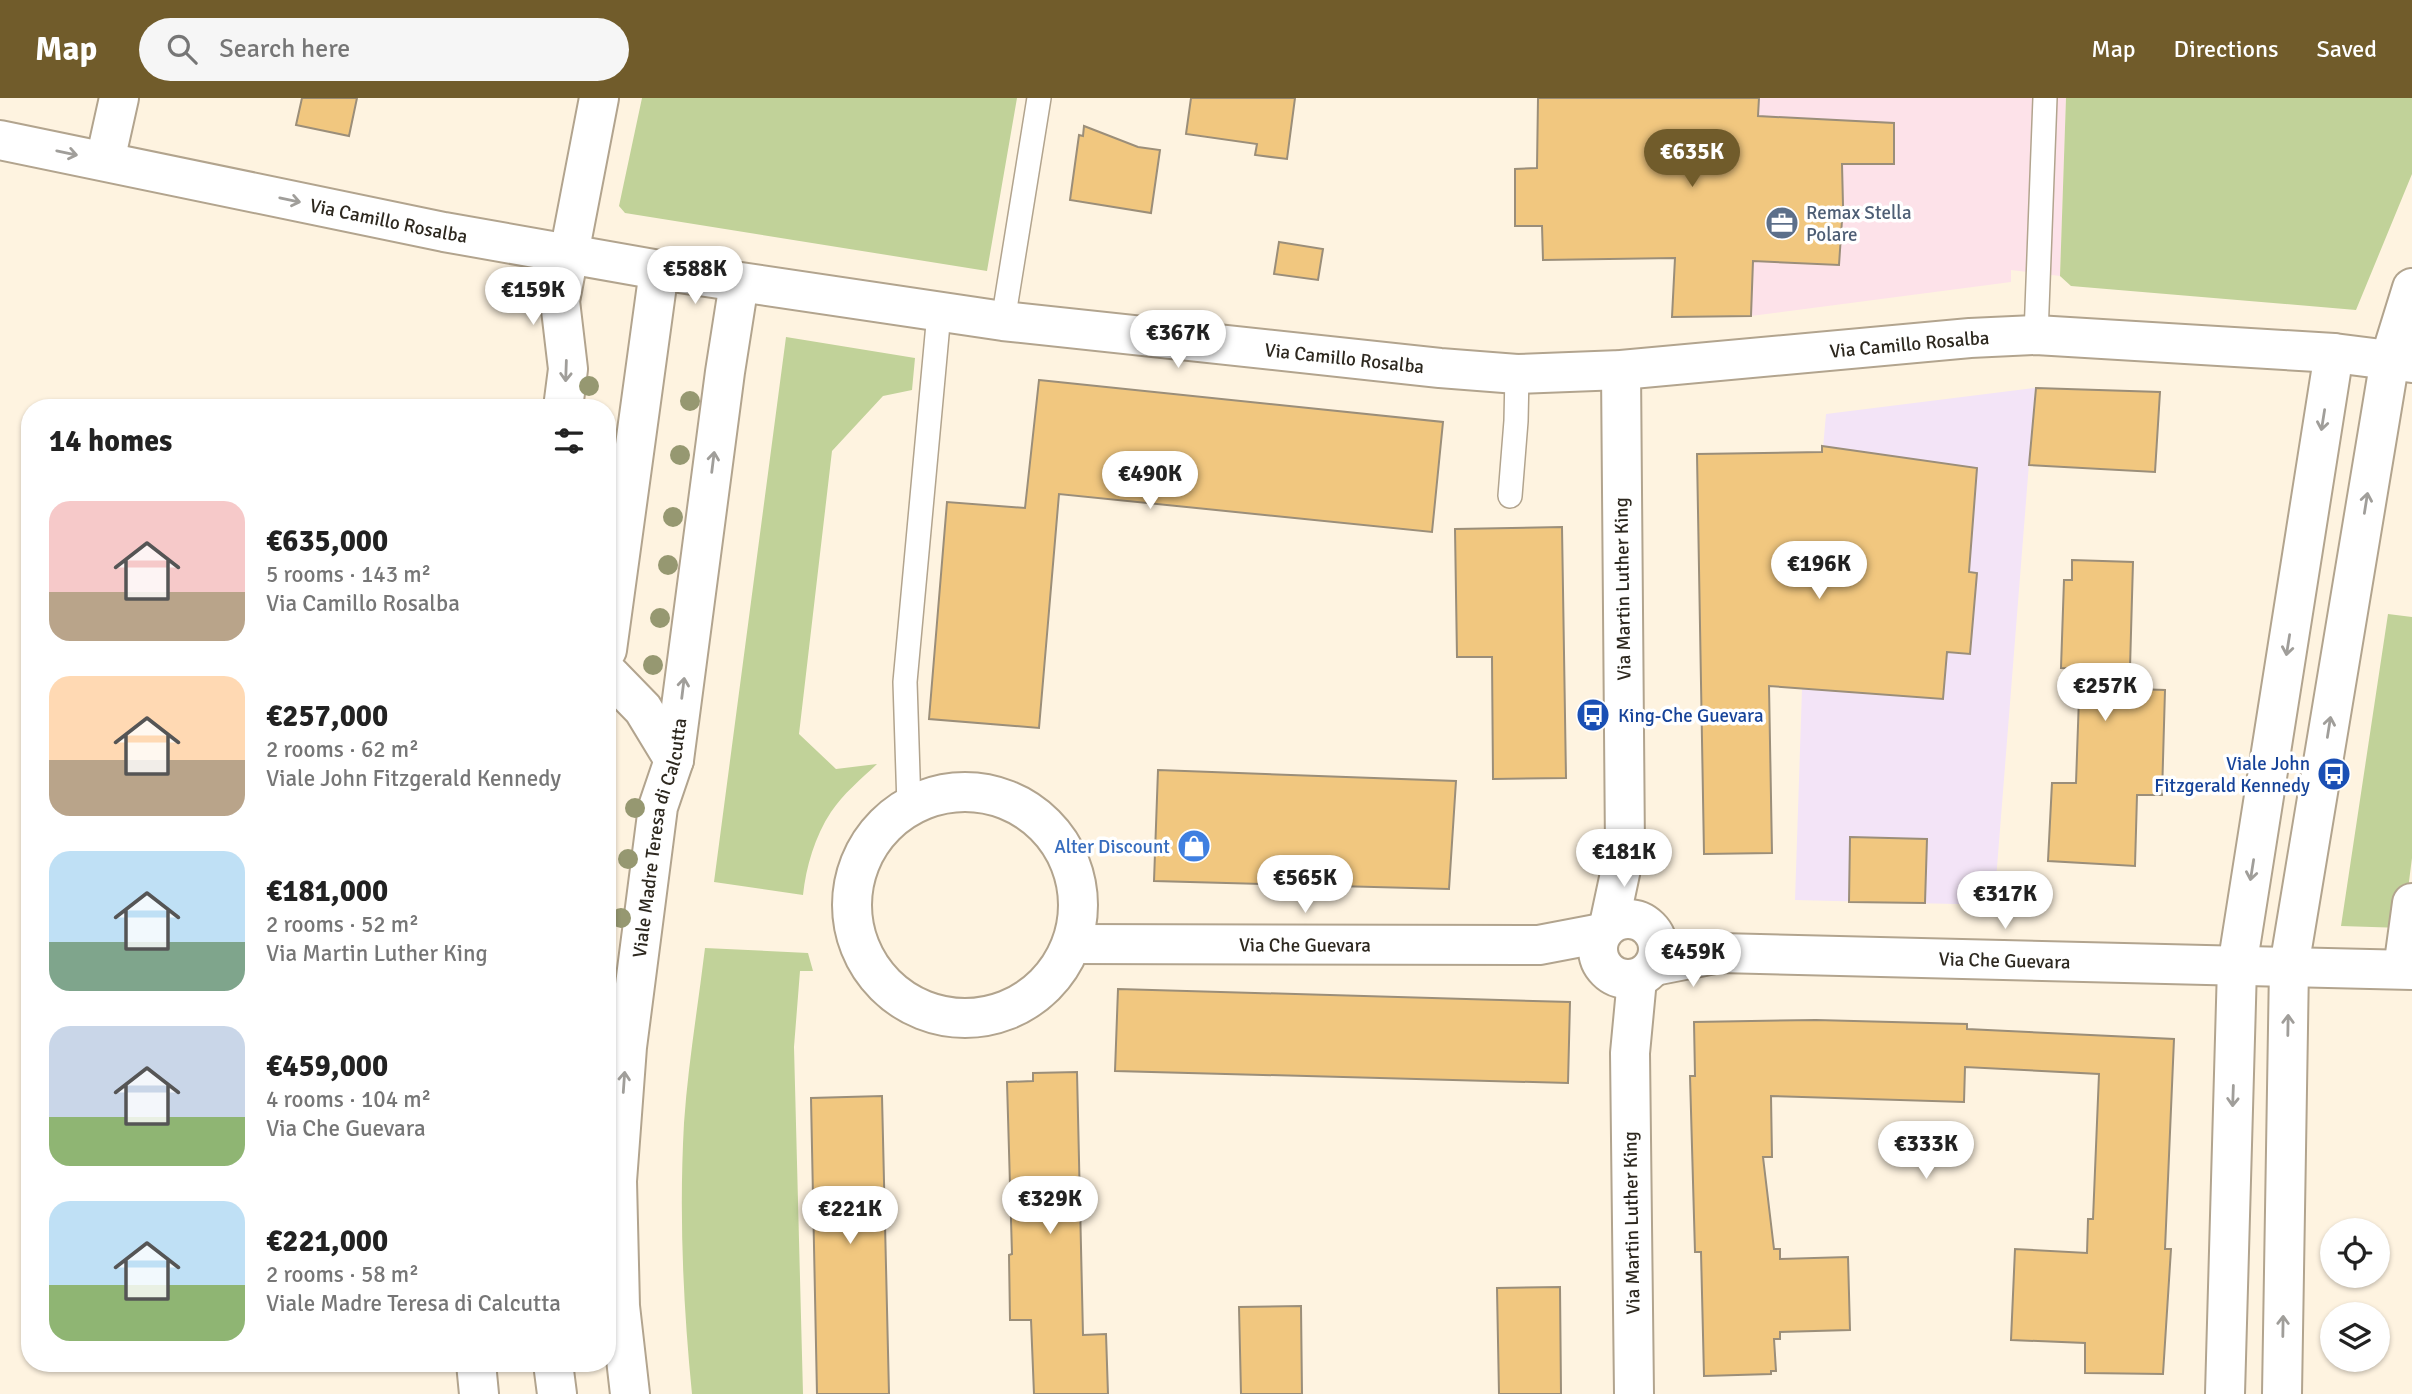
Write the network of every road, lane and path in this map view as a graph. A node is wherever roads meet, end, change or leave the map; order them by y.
1 (119, 98) edge
2 (599, 98) edge
3 (1039, 98) edge
4 (2045, 98) edge
5 (0, 140) edge
6 (105, 161) junction
7 (568, 255) junction
8 (659, 270) junction
9 (739, 283) junction
10 (2412, 288) edge
11 (939, 313) junction
12 (1003, 321) junction
13 (2036, 335) junction
14 (2334, 353) junction
15 (2401, 361) edge
16 (1621, 370) junction
17 (1517, 373) junction
18 (564, 399) edge
19 (1510, 496) dead end
20 (616, 584) edge
21 (616, 681) edge
22 (674, 760) junction
23 (909, 806) junction
24 (2412, 903) edge
25 (1072, 944) junction
26 (1626, 950) junction
27 (2237, 967) junction
28 (2289, 967) junction
29 (2407, 970) edge
30 (477, 1372) edge
31 (554, 1372) edge
32 (479, 1394) edge
33 (557, 1394) edge
34 (630, 1394) edge
35 (1634, 1394) edge
36 (2225, 1394) edge
37 (2282, 1394) edge

1 - 6 street
2 - 7 street
3 - 12 lane
4 - 13 lane
5 -> 6 street, Via Camillo Rosalba
6 -> 7 street, Via Camillo Rosalba
7 - 8 street, Via Camillo Rosalba
7 -> 18 street
8 - 9 street, Via Camillo Rosalba
8 - 20 street
9 - 11 street, Via Camillo Rosalba
22 -> 9 street, Viale Madre Teresa di Calcutta
10 - 15 street
11 - 12 street, Via Camillo Rosalba
11 - 23 lane
12 - 17 street, Via Camillo Rosalba
13 - 14 street, Via Camillo Rosalba
13 - 16 street, Via Camillo Rosalba
14 - 15 street, Via Camillo Rosalba
14 -> 27 street
28 -> 15 street
16 - 17 street, Via Camillo Rosalba
16 - 26 street, Via Martin Luther King
17 - 19 lane
21 - 22 street
34 -> 22 street, Viale Madre Teresa di Calcutta
23 - 25 street
23 - 25 street
24 - 29 street
25 - 26 street, Via Che Guevara
26 - 27 street, Via Che Guevara
26 - 35 street, Via Martin Luther King
27 - 28 street, Via Che Guevara
27 -> 36 street
28 - 29 street, Via Che Guevara
37 -> 28 street
30 - 32 street
31 - 33 street

